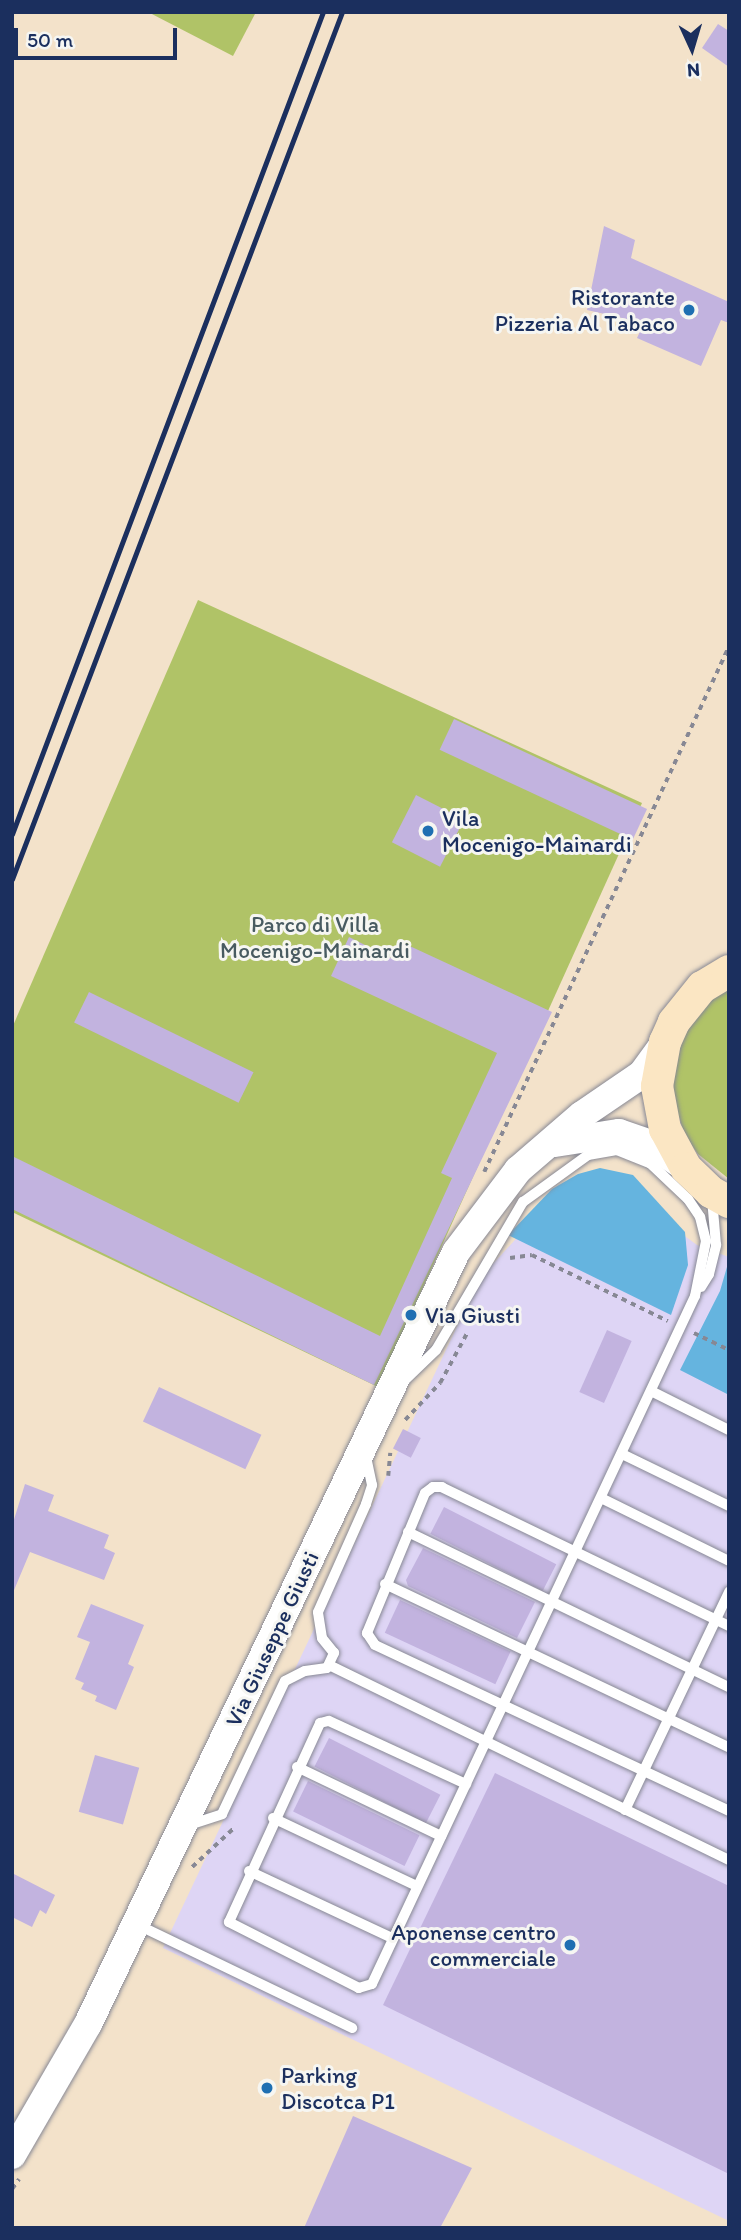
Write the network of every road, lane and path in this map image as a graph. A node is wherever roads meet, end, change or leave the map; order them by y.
1 (729, 646) edge
2 (729, 946) edge
3 (729, 971) edge
4 (702, 987) junction
5 (665, 1042) junction
6 (555, 1143) junction
7 (686, 1168) junction
8 (479, 1182) dead end
9 (720, 1197) edge
10 (519, 1254) dead end
11 (695, 1296) junction
12 (674, 1324) dead end
13 (704, 1337) dead end
14 (729, 1350) edge
15 (651, 1391) junction
16 (386, 1398) junction
17 (729, 1430) edge
18 (364, 1443) junction
19 (622, 1454) junction
20 (601, 1498) junction
21 (729, 1506) edge
22 (408, 1532) junction
23 (575, 1552) junction
24 (729, 1561) edge
25 (385, 1584) junction
26 (729, 1592) edge
27 (552, 1602) junction
28 (715, 1619) junction
29 (729, 1626) edge
30 (529, 1650) junction
31 (329, 1665) junction
32 (691, 1669) junction
33 (729, 1687) edge
34 (503, 1704) junction
35 (668, 1718) junction
36 (486, 1741) junction
37 (729, 1747) edge
38 (297, 1767) junction
39 (643, 1772) junction
40 (466, 1784) junction
41 (625, 1810) junction
42 (729, 1811) edge
43 (273, 1818) junction
44 (184, 1827) junction
45 (441, 1836) junction
46 (729, 1860) edge
47 (249, 1871) junction
48 (417, 1886) junction
49 (136, 1924) junction
50 (392, 1938) junction
51 (352, 2028) dead end
52 (12, 2155) edge

1 - 8 path
2 - 4 main road
3 - 4 main road
4 - 5 main road
5 - 6 street, Via Giuseppe Giusti
5 - 7 main road
6 - 7 street, Via Giuseppe Giusti
6 - 16 street, Via Giuseppe Giusti
7 - 9 main road
9 - 11 lane
10 - 12 path
11 - 15 lane
11 - 16 lane
13 - 14 path
15 - 17 lane
15 - 19 lane
16 - 18 street, Via Giuseppe Giusti
18 - 31 lane
18 - 44 street, Via Giuseppe Giusti
19 - 20 lane
19 - 21 lane
20 - 23 lane
20 - 24 lane
22 - 23 lane
22 - 25 lane
22 - 27 lane
23 - 27 lane
23 - 28 lane
25 - 30 lane
25 - 34 lane
26 - 28 lane
27 - 30 lane
27 - 32 lane
28 - 29 lane
28 - 32 lane
30 - 34 lane
30 - 35 lane
31 - 36 lane
31 - 44 lane
32 - 33 lane
32 - 35 lane
34 - 36 lane
34 - 39 lane
35 - 37 lane
35 - 39 lane
36 - 40 lane
36 - 41 lane
38 - 40 lane
38 - 43 lane
38 - 45 lane
39 - 41 lane
39 - 42 lane
40 - 45 lane
41 - 46 lane
43 - 47 lane
43 - 48 lane
44 - 49 street, Via Giuseppe Giusti
45 - 48 lane
47 - 50 lane
47 - 50 lane
48 - 50 lane
49 - 51 lane
49 - 52 street, Via Giuseppe Giusti

